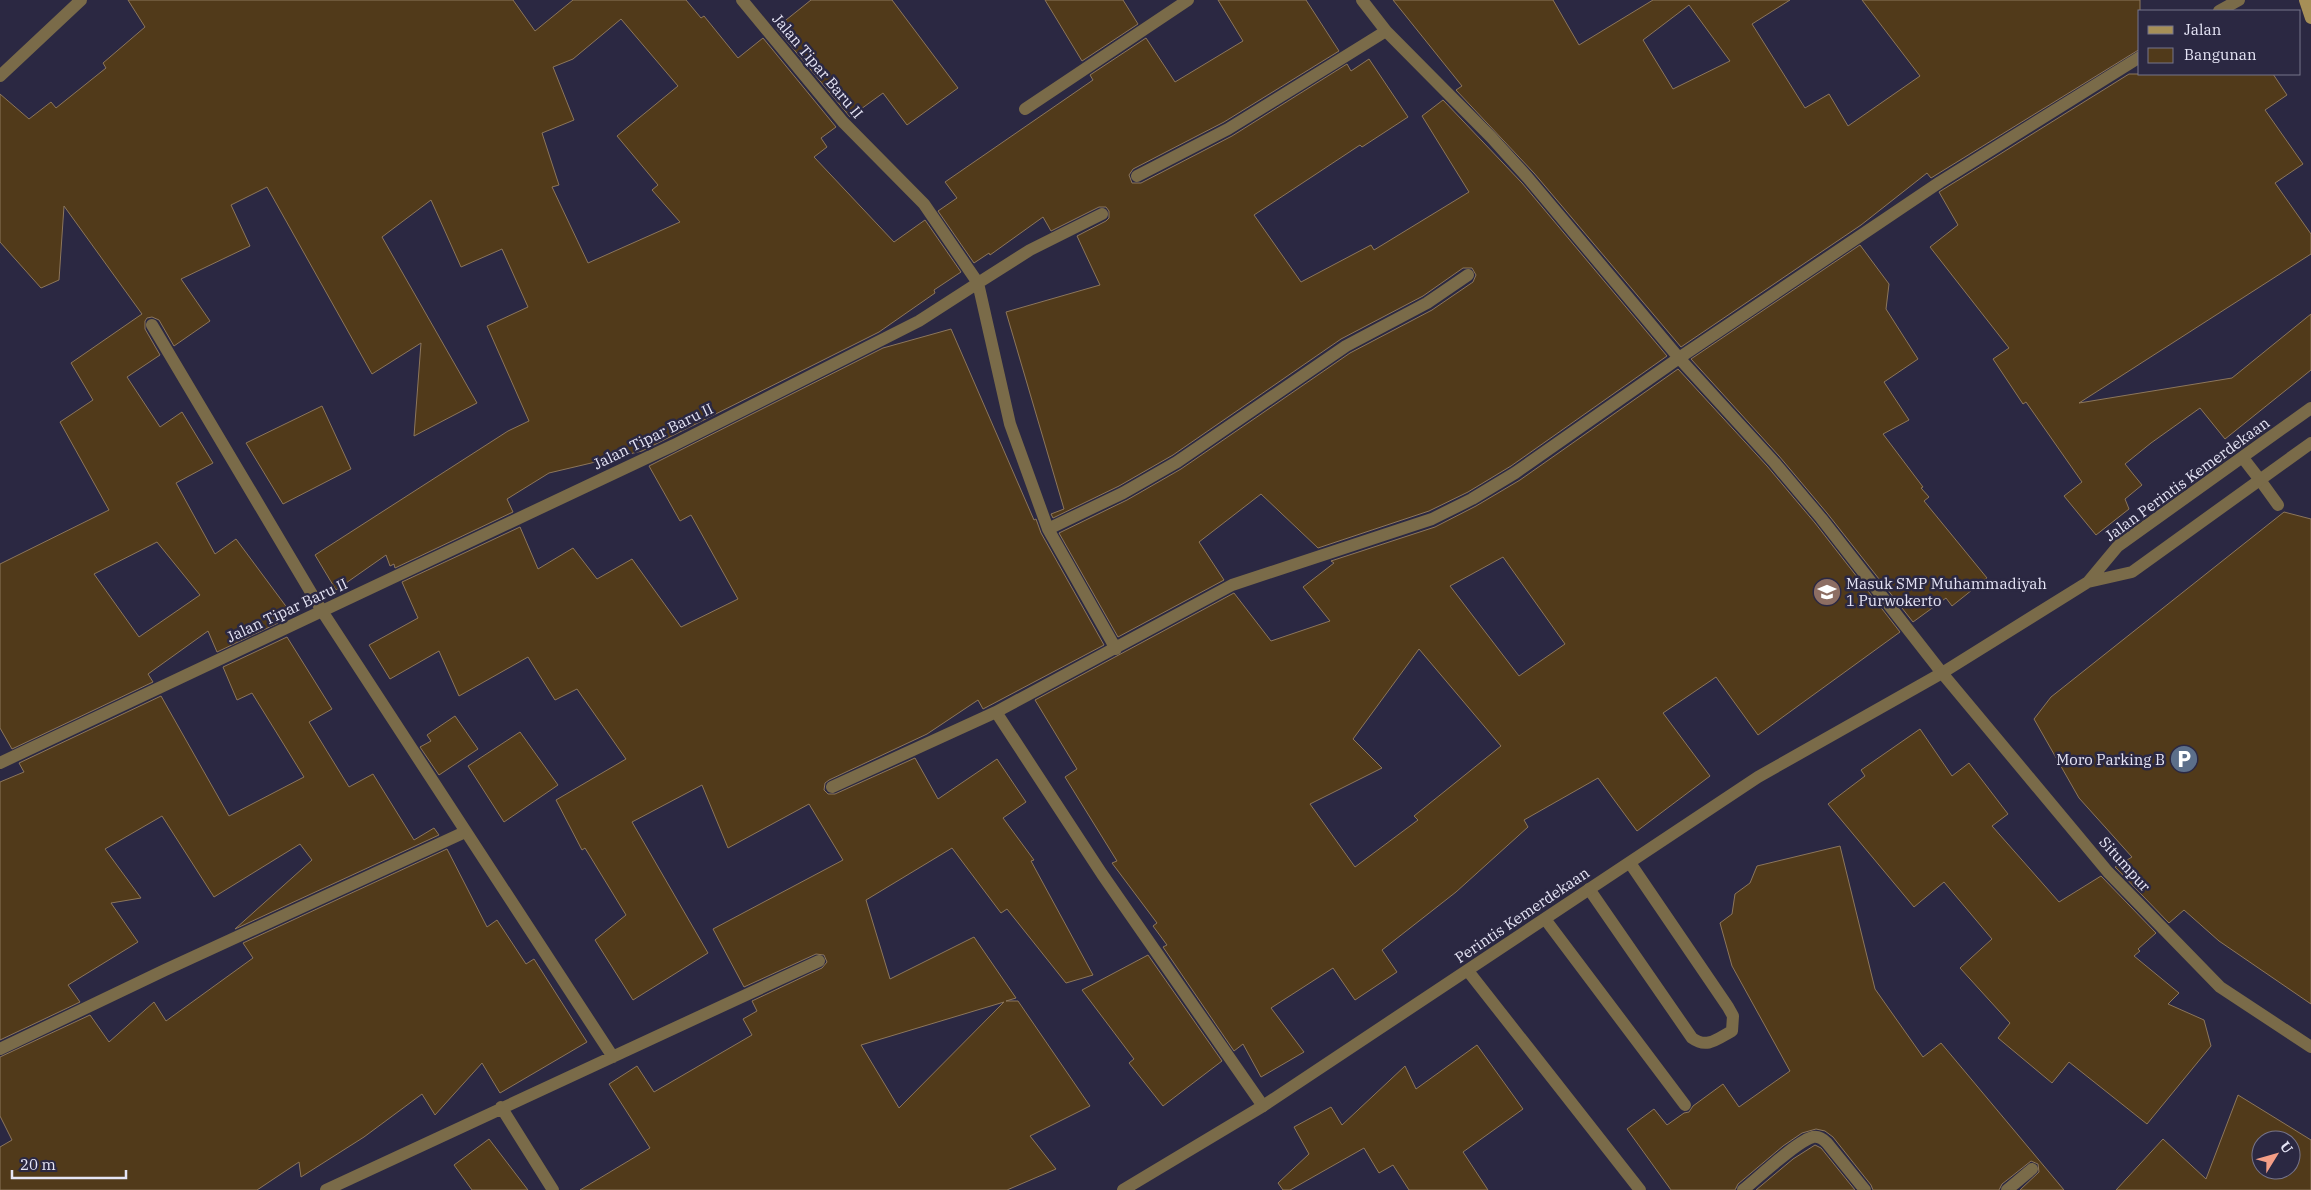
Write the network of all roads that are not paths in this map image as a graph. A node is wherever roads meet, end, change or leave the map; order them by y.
1 (81, 0) edge
2 (742, 0) edge
3 (1188, 0) edge
4 (1362, 0) edge
5 (2239, 0) edge
6 (2305, 0) edge
7 (2221, 10) edge
8 (2311, 18) edge
9 (1386, 31) junction
10 (2138, 58) edge
11 (0, 76) edge
12 (1025, 109) dead end
13 (1137, 176) dead end
14 (1102, 214) dead end
15 (1468, 275) dead end
16 (978, 282) junction
17 (152, 325) dead end
18 (1679, 358) junction
19 (2311, 408) edge
20 (2311, 443) edge
21 (2244, 458) junction
22 (2260, 480) junction
23 (2278, 505) dead end
24 (1048, 529) junction
25 (2088, 582) junction
26 (322, 612) junction
27 (1116, 649) junction
28 (1942, 673) junction
29 (996, 712) junction
30 (0, 763) edge
31 (832, 787) dead end
32 (465, 832) junction
33 (1630, 863) junction
34 (1589, 889) junction
35 (1545, 919) junction
36 (820, 961) dead end
37 (1468, 971) junction
38 (2311, 1047) edge
39 (0, 1049) edge
40 (613, 1056) junction
41 (1684, 1105) dead end
42 (1263, 1106) junction
43 (501, 1107) junction
44 (2032, 1169) dead end
45 (326, 1190) edge
46 (553, 1190) edge
47 (1123, 1190) edge
48 (1640, 1190) edge
49 (1743, 1190) edge
50 (1865, 1190) edge
51 (2007, 1190) edge

1 - 11 street
2 - 16 street, Jalan Tipar Baru II
3 - 12 street
4 - 9 street, Situmpur
5 - 7 street
6 - 8 main road
9 - 13 street
9 - 18 street, Situmpur
10 - 18 street
14 - 16 street
15 - 24 street
16 - 24 street
16 - 26 street, Jalan Tipar Baru II
17 - 26 street
18 - 27 street
18 - 28 street, Situmpur
19 - 21 street, Jalan Perintis Kemerdekaan
20 - 22 street, Jalan Perintis Kemerdekaan
21 - 22 street
21 - 25 street, Jalan Perintis Kemerdekaan
22 - 23 street
22 - 25 street, Jalan Perintis Kemerdekaan
24 - 27 street
25 - 28 street, Jalan Perintis Kemerdekaan
26 - 30 street, Jalan Tipar Baru II
26 - 32 street
27 - 29 street
28 - 33 street, Perintis Kemerdekaan
28 - 38 street, Situmpur
29 - 31 street
29 - 42 street
32 - 39 street
32 - 40 street
33 - 34 street, Perintis Kemerdekaan
33 - 34 street
34 - 35 street, Perintis Kemerdekaan
35 - 37 street, Perintis Kemerdekaan
35 - 41 street
36 - 40 street
37 - 42 street, Perintis Kemerdekaan
37 - 48 street
40 - 43 street
42 - 47 street, Perintis Kemerdekaan
43 - 45 street
43 - 46 street
44 - 51 street
49 - 50 street

